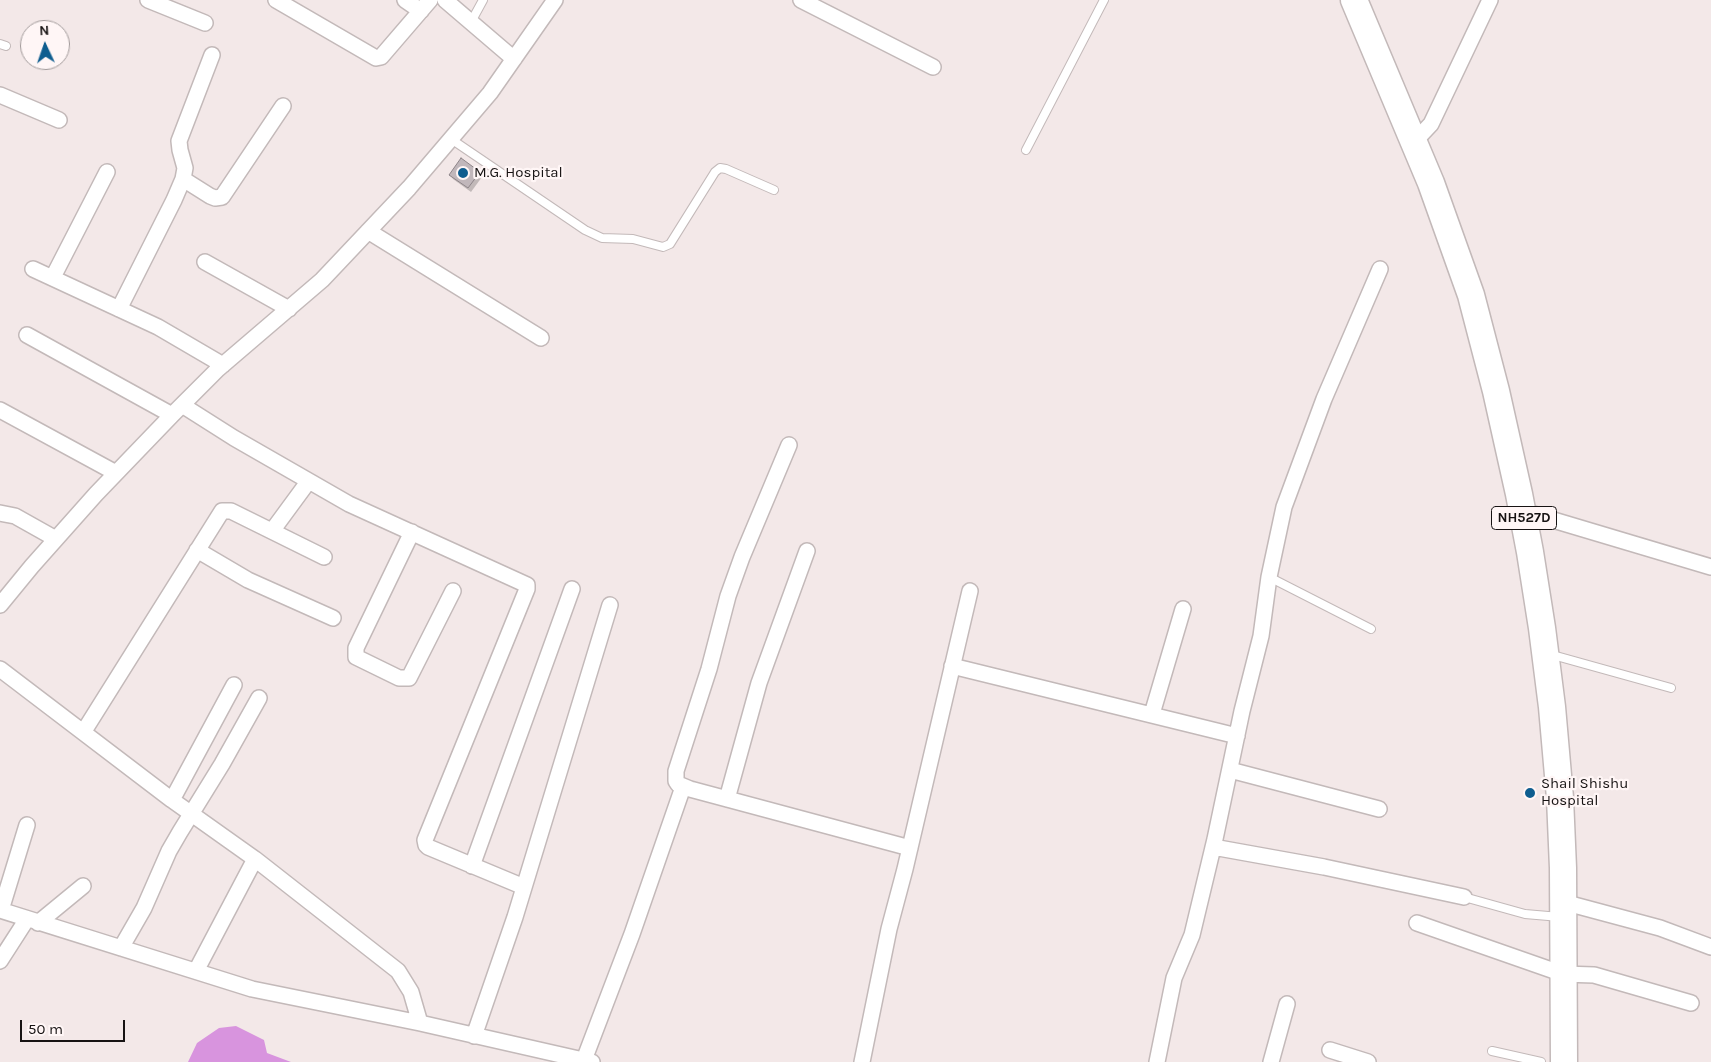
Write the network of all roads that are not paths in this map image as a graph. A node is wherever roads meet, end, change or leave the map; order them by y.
1 (148, 0) edge
2 (276, 0) edge
3 (405, 0) edge
4 (444, 0) edge
5 (483, 0) edge
6 (555, 0) edge
7 (801, 0) edge
8 (1104, 0) edge
9 (1354, 0) edge
10 (1490, 0) edge
11 (426, 5) edge
12 (471, 22) junction
13 (206, 23) dead end
14 (212, 55) dead end
15 (514, 59) junction
16 (933, 67) dead end
17 (0, 95) edge
18 (283, 106) dead end
19 (59, 120) dead end
20 (451, 139) junction
21 (1414, 142) junction
22 (1026, 150) dead end
23 (107, 172) dead end
24 (183, 179) junction
25 (774, 190) dead end
26 (368, 231) junction
27 (206, 262) dead end
28 (33, 269) dead end
29 (1380, 269) dead end
30 (53, 277) junction
31 (119, 309) junction
32 (289, 309) junction
33 (27, 334) dead end
34 (541, 338) dead end
35 (223, 365) junction
36 (0, 410) edge
37 (177, 410) junction
38 (789, 445) dead end
39 (116, 473) junction
40 (308, 482) junction
41 (1, 512) edge
42 (1523, 512) junction
43 (272, 532) junction
44 (412, 532) junction
45 (56, 539) junction
46 (197, 550) junction
47 (807, 551) dead end
48 (324, 557) dead end
49 (1711, 567) edge
50 (1269, 577) junction
51 (572, 589) dead end
52 (453, 591) dead end
53 (970, 591) dead end
54 (0, 605) edge
55 (610, 605) dead end
56 (1183, 609) dead end
57 (333, 618) dead end
58 (1371, 629) dead end
59 (1545, 653) junction
60 (952, 666) junction
61 (0, 669) edge
62 (234, 685) dead end
63 (1670, 688) dead end
64 (260, 698) dead end
65 (1152, 714) junction
66 (84, 732) junction
67 (1237, 736) junction
68 (1230, 770) junction
69 (683, 787) junction
70 (727, 799) junction
71 (172, 800) junction
72 (1379, 809) dead end
73 (192, 814) junction
74 (27, 825) dead end
75 (1213, 847) junction
76 (910, 848) junction
77 (255, 859) junction
78 (472, 866) junction
79 (83, 886) dead end
80 (524, 887) junction
81 (1464, 897) joint
82 (0, 910) edge
83 (1563, 910) junction
84 (33, 921) junction
85 (1417, 923) dead end
86 (1711, 946) edge
87 (121, 948) junction
88 (0, 961) edge
89 (196, 971) junction
90 (1563, 974) junction
91 (1691, 1003) dead end
92 (1287, 1004) dead end
93 (420, 1023) junction
94 (474, 1036) junction
95 (1330, 1050) dead end
96 (1492, 1051) dead end
97 (588, 1061) edge
98 (862, 1062) edge
99 (1157, 1062) edge
100 (1271, 1062) edge
101 (1368, 1062) edge
102 (1541, 1062) edge
103 (1564, 1062) edge

1 - 13 street
2 - 11 street
3 - 11 street
4 - 12 street
5 - 12 lane
6 - 15 street
7 - 16 street
8 - 22 lane
9 - 21 highway, NH527D
10 - 21 street
12 - 15 street
14 - 24 street
15 - 20 street
17 - 19 street
18 - 24 street
20 - 25 lane
20 - 26 street
21 - 42 highway, NH527D
23 - 30 street
24 - 31 street
26 - 32 street
26 - 34 street
27 - 32 street
28 - 30 street
29 - 50 street
30 - 31 street
31 - 35 street
32 - 35 street
33 - 37 street
35 - 37 street
36 - 39 street
37 - 39 street
37 - 40 street
38 - 69 street
39 - 45 street
40 - 43 street
40 - 44 street
41 - 45 street
42 - 49 street
42 - 59 highway, NH527D
43 - 46 street
43 - 48 street
44 - 52 street
44 - 78 street
45 - 54 street
46 - 57 street
46 - 66 street
47 - 70 street
50 - 58 lane
50 - 67 street
51 - 78 street
53 - 60 street
55 - 80 street
56 - 65 street
59 - 63 lane
59 - 83 highway, NH527D
60 - 65 street
60 - 76 street
61 - 66 street
62 - 71 street
64 - 73 street
65 - 67 street
66 - 71 street
67 - 68 street
68 - 72 street
68 - 75 street
69 - 70 street
69 - 97 street
70 - 76 street
71 - 73 street
73 - 77 street
73 - 87 street
74 - 82 street
75 - 81 street
75 - 99 street
76 - 98 street
77 - 89 street
77 - 93 street
78 - 80 street
79 - 84 street
80 - 94 street
81 - 83 lane
82 - 84 street
83 - 86 street
83 - 90 highway, NH527D
84 - 87 street
84 - 88 street
85 - 90 street
87 - 89 street
89 - 93 street
90 - 91 street
90 - 103 highway, NH527D
92 - 100 street
93 - 94 street
94 - 97 street
95 - 101 street
96 - 102 lane

